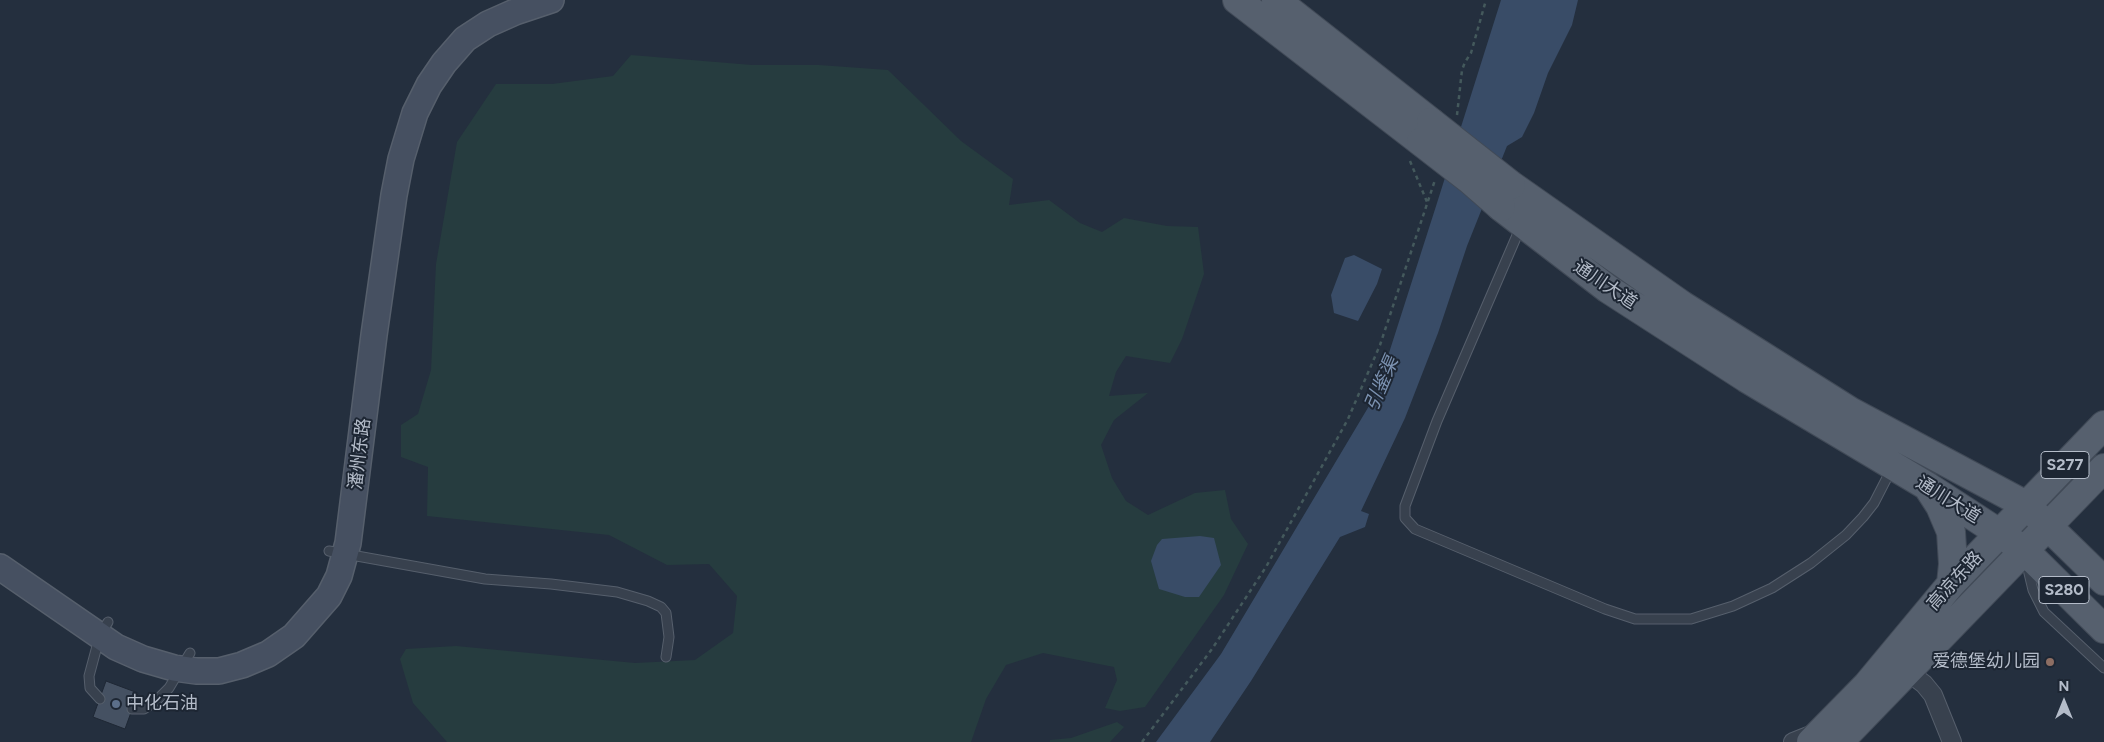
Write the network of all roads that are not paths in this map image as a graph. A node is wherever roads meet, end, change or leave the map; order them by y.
1 (506, 0) edge
2 (551, 0) edge
3 (1238, 0) edge
4 (1276, 0) edge
5 (1429, 134) junction
6 (1521, 207) junction
7 (2104, 425) edge
8 (1894, 466) junction
9 (2104, 468) edge
10 (1927, 486) junction
11 (2026, 505) junction
12 (2048, 526) junction
13 (1999, 533) junction
14 (0, 550) edge
15 (2024, 550) junction
16 (337, 552) junction
17 (0, 567) edge
18 (2104, 581) edge
19 (1951, 584) junction
20 (104, 628) junction
21 (2104, 629) edge
22 (666, 657) dead end
23 (186, 661) junction
24 (2104, 668) edge
25 (1908, 672) junction
26 (1875, 691) junction
27 (100, 699) dead end
28 (132, 709) dead end
29 (1824, 738) edge
30 (1793, 742) edge
31 (1952, 742) edge

1 - 16 main road, 潘州东路
2 - 16 main road, 潘州东路
3 - 5 main road, 通川大道
4 - 5 main road, 通川大道
5 - 6 main road, 通川大道, bridge
6 - 8 main road, 通川大道
6 - 8 lane
6 - 11 main road, 通川大道
7 - 11 main road, 高凉东路 / S277
8 - 10 main road, 通川大道
9 - 12 main road, 高凉东路 / S277
10 - 13 main road, 通川大道
10 - 19 main road
11 - 12 main road, S280
11 - 13 main road, 高凉东路 / S277
12 - 15 main road, 高凉东路 / S277
12 - 18 main road, S280
13 - 15 main road, S280
13 - 19 main road, 高凉东路 / S277
14 - 20 main road, 潘州东路
15 - 21 main road, S280
15 - 24 lane
15 - 25 main road, 高凉东路 / S277
16 - 22 lane
16 - 23 main road, 潘州东路
17 - 20 main road, 潘州东路
19 - 26 main road, 高凉东路 / S277
20 - 23 main road, 潘州东路
20 - 27 lane
23 - 28 lane
25 - 26 main road, 高凉东路 / S277
25 - 31 street
26 - 29 main road, 高凉东路 / S277
29 - 30 street

